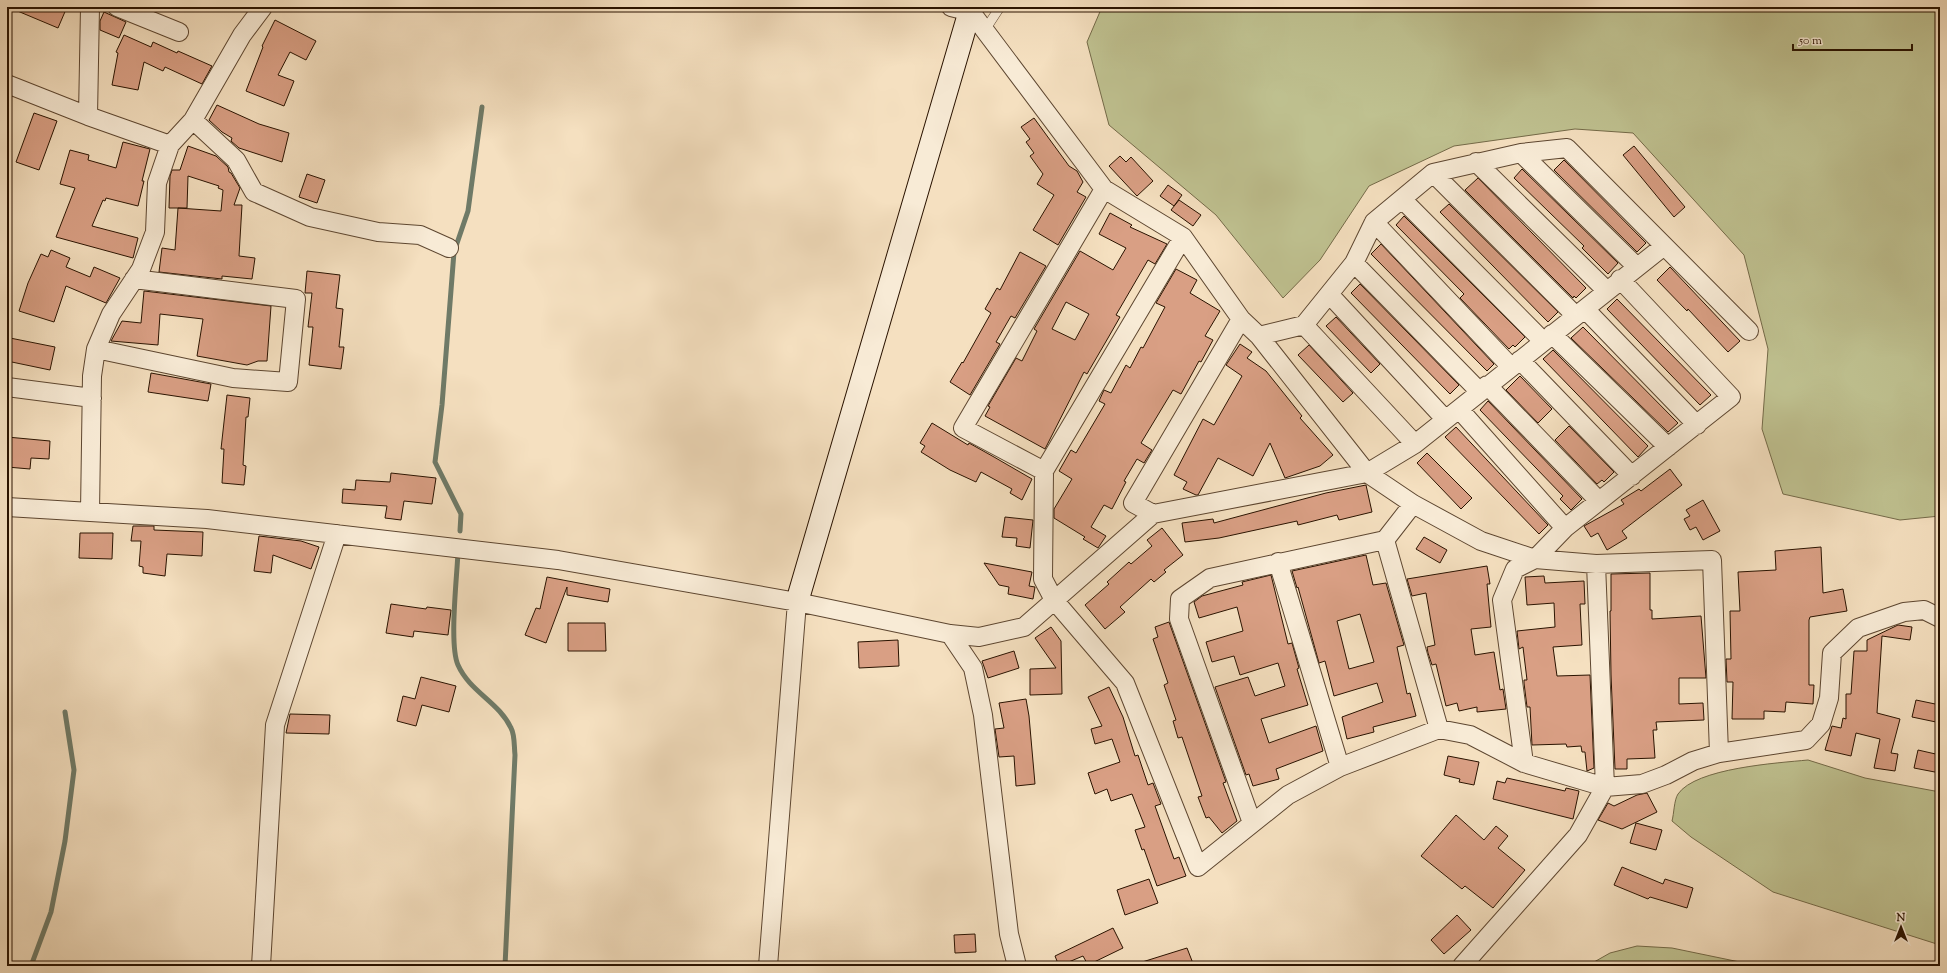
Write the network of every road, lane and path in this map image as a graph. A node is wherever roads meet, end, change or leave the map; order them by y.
1 (90, 7) edge
2 (117, 7) edge
3 (263, 7) edge
4 (1000, 7) edge
5 (964, 9) edge
6 (985, 30) junction
7 (179, 32) dead end
8 (7, 84) edge
9 (88, 116) junction
10 (192, 120) junction
11 (170, 145) junction
12 (1521, 154) junction
13 (1476, 162) junction
14 (1433, 173) junction
15 (1104, 189) junction
16 (1402, 199) junction
17 (1374, 222) junction
18 (1183, 237) junction
19 (1664, 246) junction
20 (449, 248) dead end
21 (1354, 263) junction
22 (1637, 267) junction
23 (134, 279) junction
24 (1620, 279) junction
25 (1606, 291) junction
26 (1330, 294) junction
27 (1580, 313) junction
28 (1242, 319) junction
29 (1304, 325) junction
30 (1749, 331) dead end
31 (1259, 336) junction
32 (1547, 338) junction
33 (96, 349) junction
34 (1515, 364) junction
35 (7, 387) edge
36 (1484, 389) junction
37 (92, 398) junction
38 (1452, 414) junction
39 (1697, 426) junction
40 (1415, 444) junction
41 (1668, 447) junction
42 (1044, 471) junction
43 (1367, 473) junction
44 (1632, 476) junction
45 (1599, 500) junction
46 (1413, 504) junction
47 (7, 506) edge
48 (90, 512) junction
49 (1153, 514) junction
50 (1565, 528) junction
51 (337, 534) junction
52 (1385, 540) junction
53 (1536, 559) junction
54 (1278, 562) junction
55 (1596, 564) junction
56 (1054, 600) junction
57 (797, 602) junction
58 (1940, 618) edge
59 (950, 634) junction
60 (1439, 729) junction
61 (1719, 753) junction
62 (1524, 763) junction
63 (1340, 767) junction
64 (1605, 787) junction
65 (1252, 823) junction
66 (261, 966) edge
67 (768, 966) edge
68 (1017, 966) edge
69 (1462, 966) edge

1 - 9 street
2 - 7 street
3 - 10 street
4 - 6 lane
5 - 6 street
5 - 57 street
6 - 15 street
8 - 9 street
9 - 11 street
10 - 11 street
10 - 20 street
11 - 23 street
12 - 13 street
12 - 19 street
12 - 22 street
13 - 14 street
13 - 25 street
14 - 16 street
14 - 27 street
15 - 18 street
15 - 42 street
16 - 17 street
16 - 32 street
17 - 21 street
17 - 34 street
18 - 28 street
18 - 42 street
19 - 22 street
19 - 30 street
21 - 26 street
21 - 36 street
22 - 24 street
23 - 33 street
23 - 33 street
24 - 25 street
24 - 39 street
25 - 27 street
26 - 29 street
26 - 38 street
27 - 32 street
27 - 39 street
28 - 31 street
28 - 49 street
29 - 31 street
29 - 40 street
31 - 43 street
32 - 34 street
32 - 41 street
33 - 37 street
34 - 36 street
34 - 44 street
35 - 37 street
36 - 38 street
36 - 45 street
37 - 48 street
38 - 40 street
38 - 50 street
39 - 41 street
40 - 43 street
41 - 44 street
42 - 56 street
43 - 46 street
43 - 49 street
44 - 45 street
45 - 50 street
46 - 52 street
46 - 53 street
47 - 48 street
48 - 51 street
49 - 56 street
50 - 53 street
51 - 57 street
51 - 66 street
52 - 54 street
52 - 60 street
53 - 55 street
53 - 62 street
54 - 63 street
54 - 65 street
55 - 61 street
55 - 64 street
56 - 59 street
56 - 65 street
57 - 59 street
57 - 67 street
58 - 61 street
59 - 68 street
60 - 62 street
60 - 63 street
61 - 64 street
62 - 64 street
63 - 65 street
64 - 69 street

